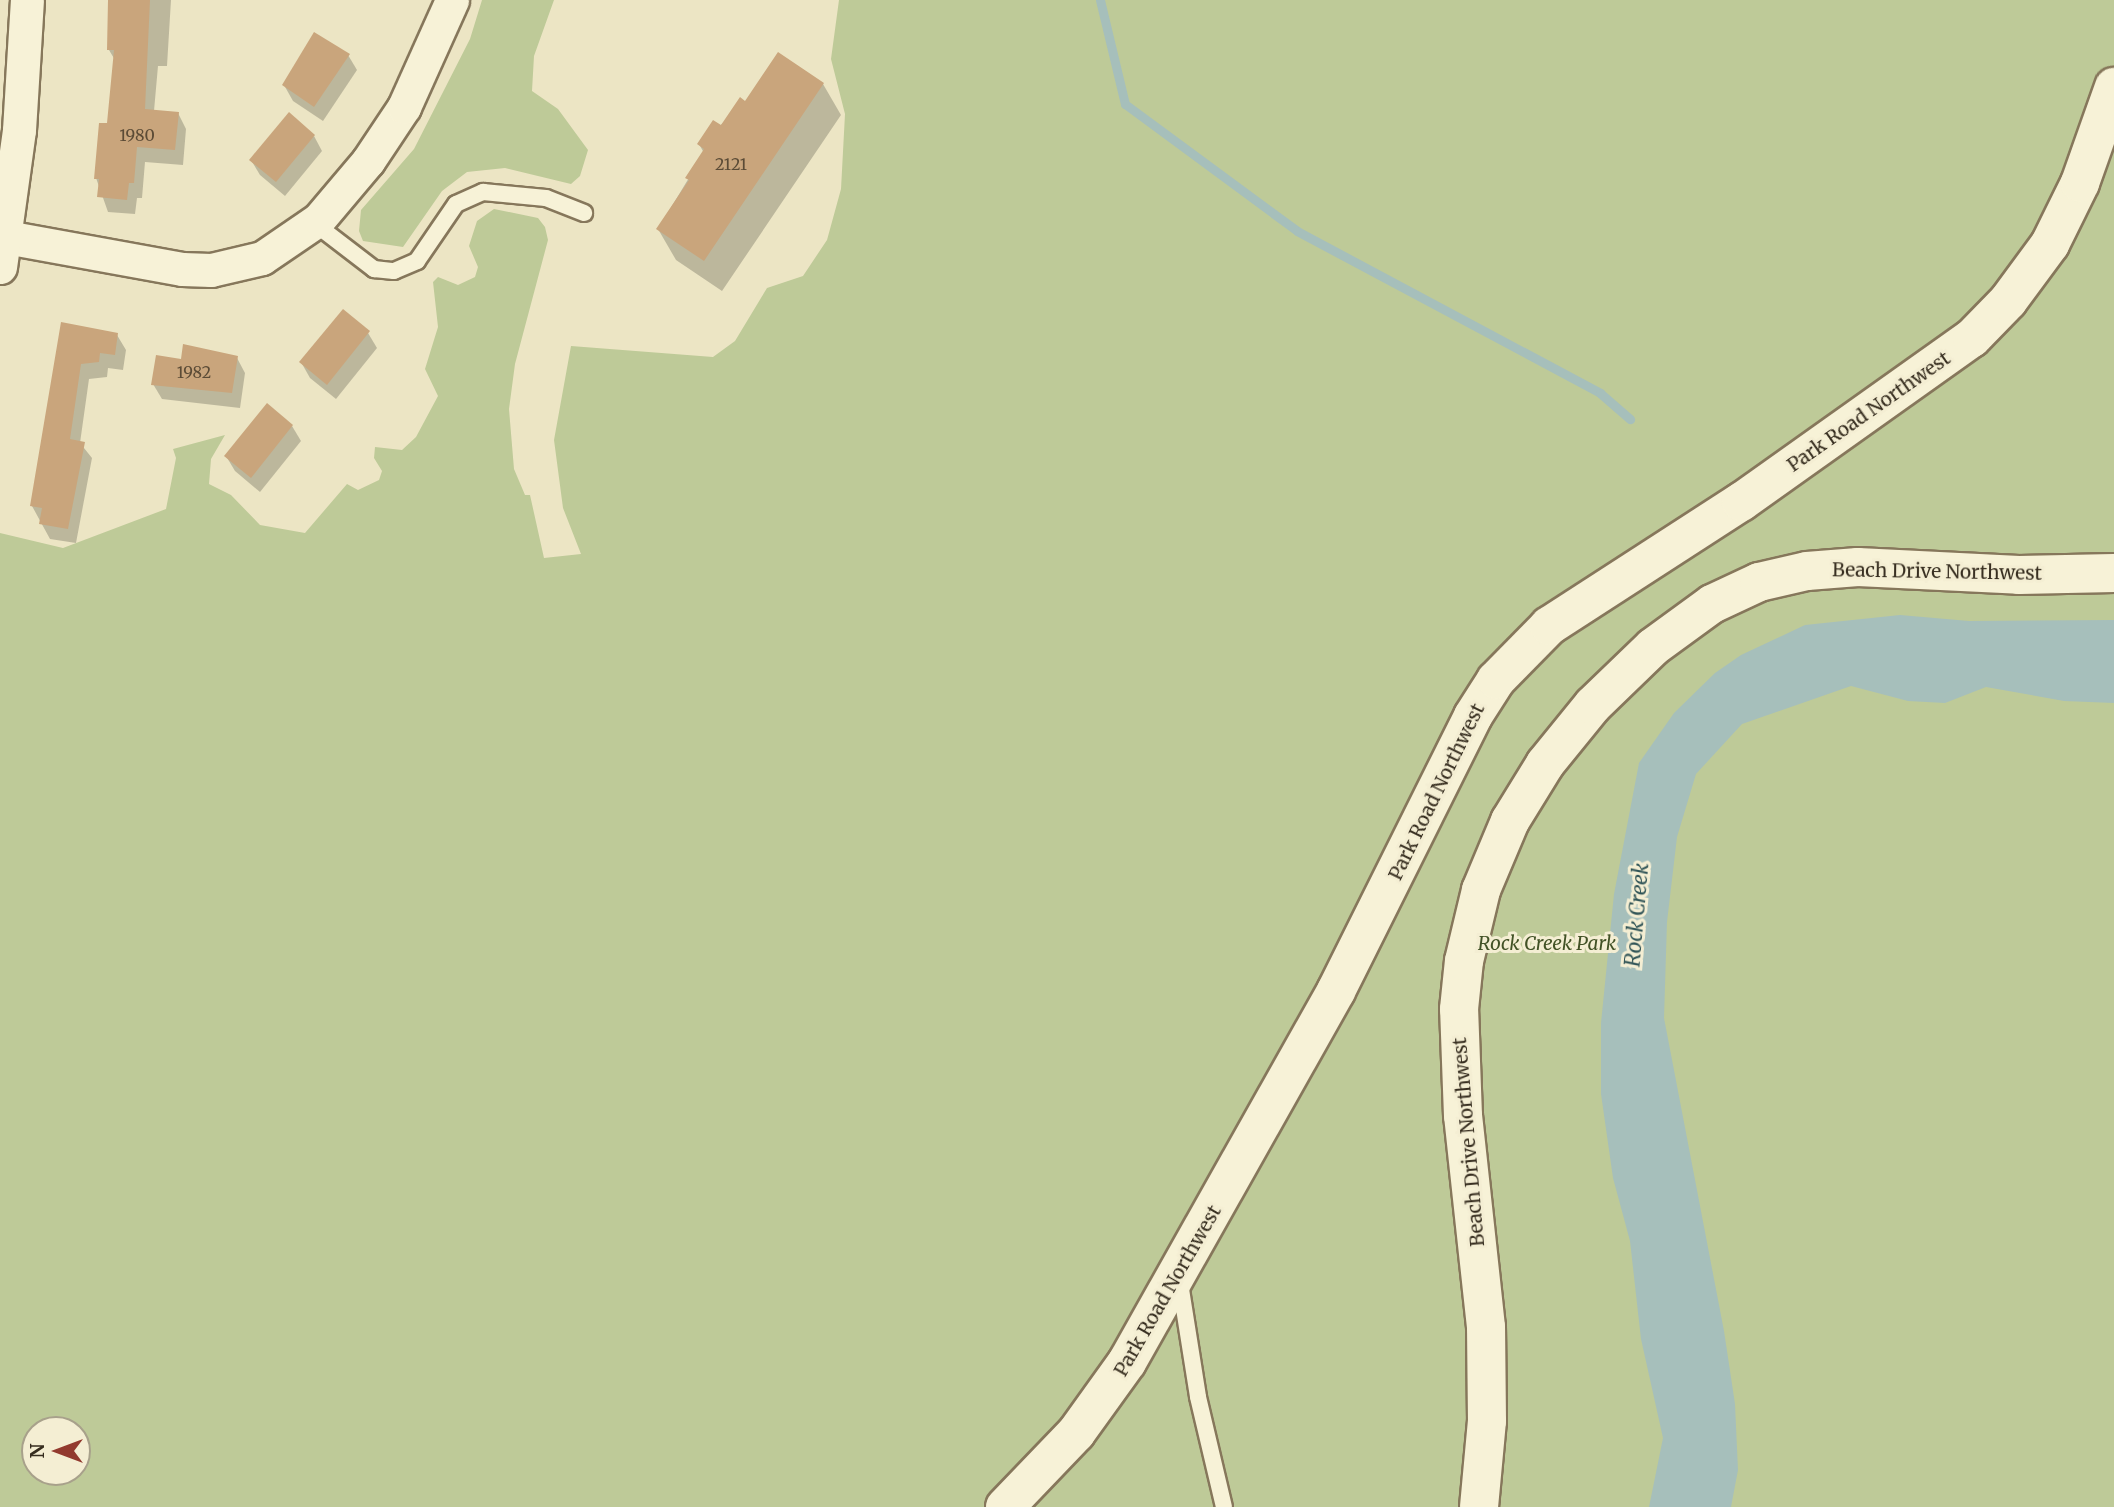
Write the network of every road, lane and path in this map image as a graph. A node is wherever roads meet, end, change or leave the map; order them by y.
1 (27, 0) edge
2 (452, 0) edge
3 (2114, 87) edge
4 (584, 213) dead end
5 (314, 223) junction
6 (3, 252) edge
7 (2114, 573) edge
8 (1179, 1274) junction
9 (1005, 1507) edge
10 (1224, 1507) edge
11 (1479, 1507) edge

1 - 6 street
2 - 5 street
3 - 8 street, Park Road Northwest
4 - 5 lane
5 - 6 street
7 - 11 street, Beach Drive Northwest
8 - 9 street, Park Road Northwest
8 - 10 lane

